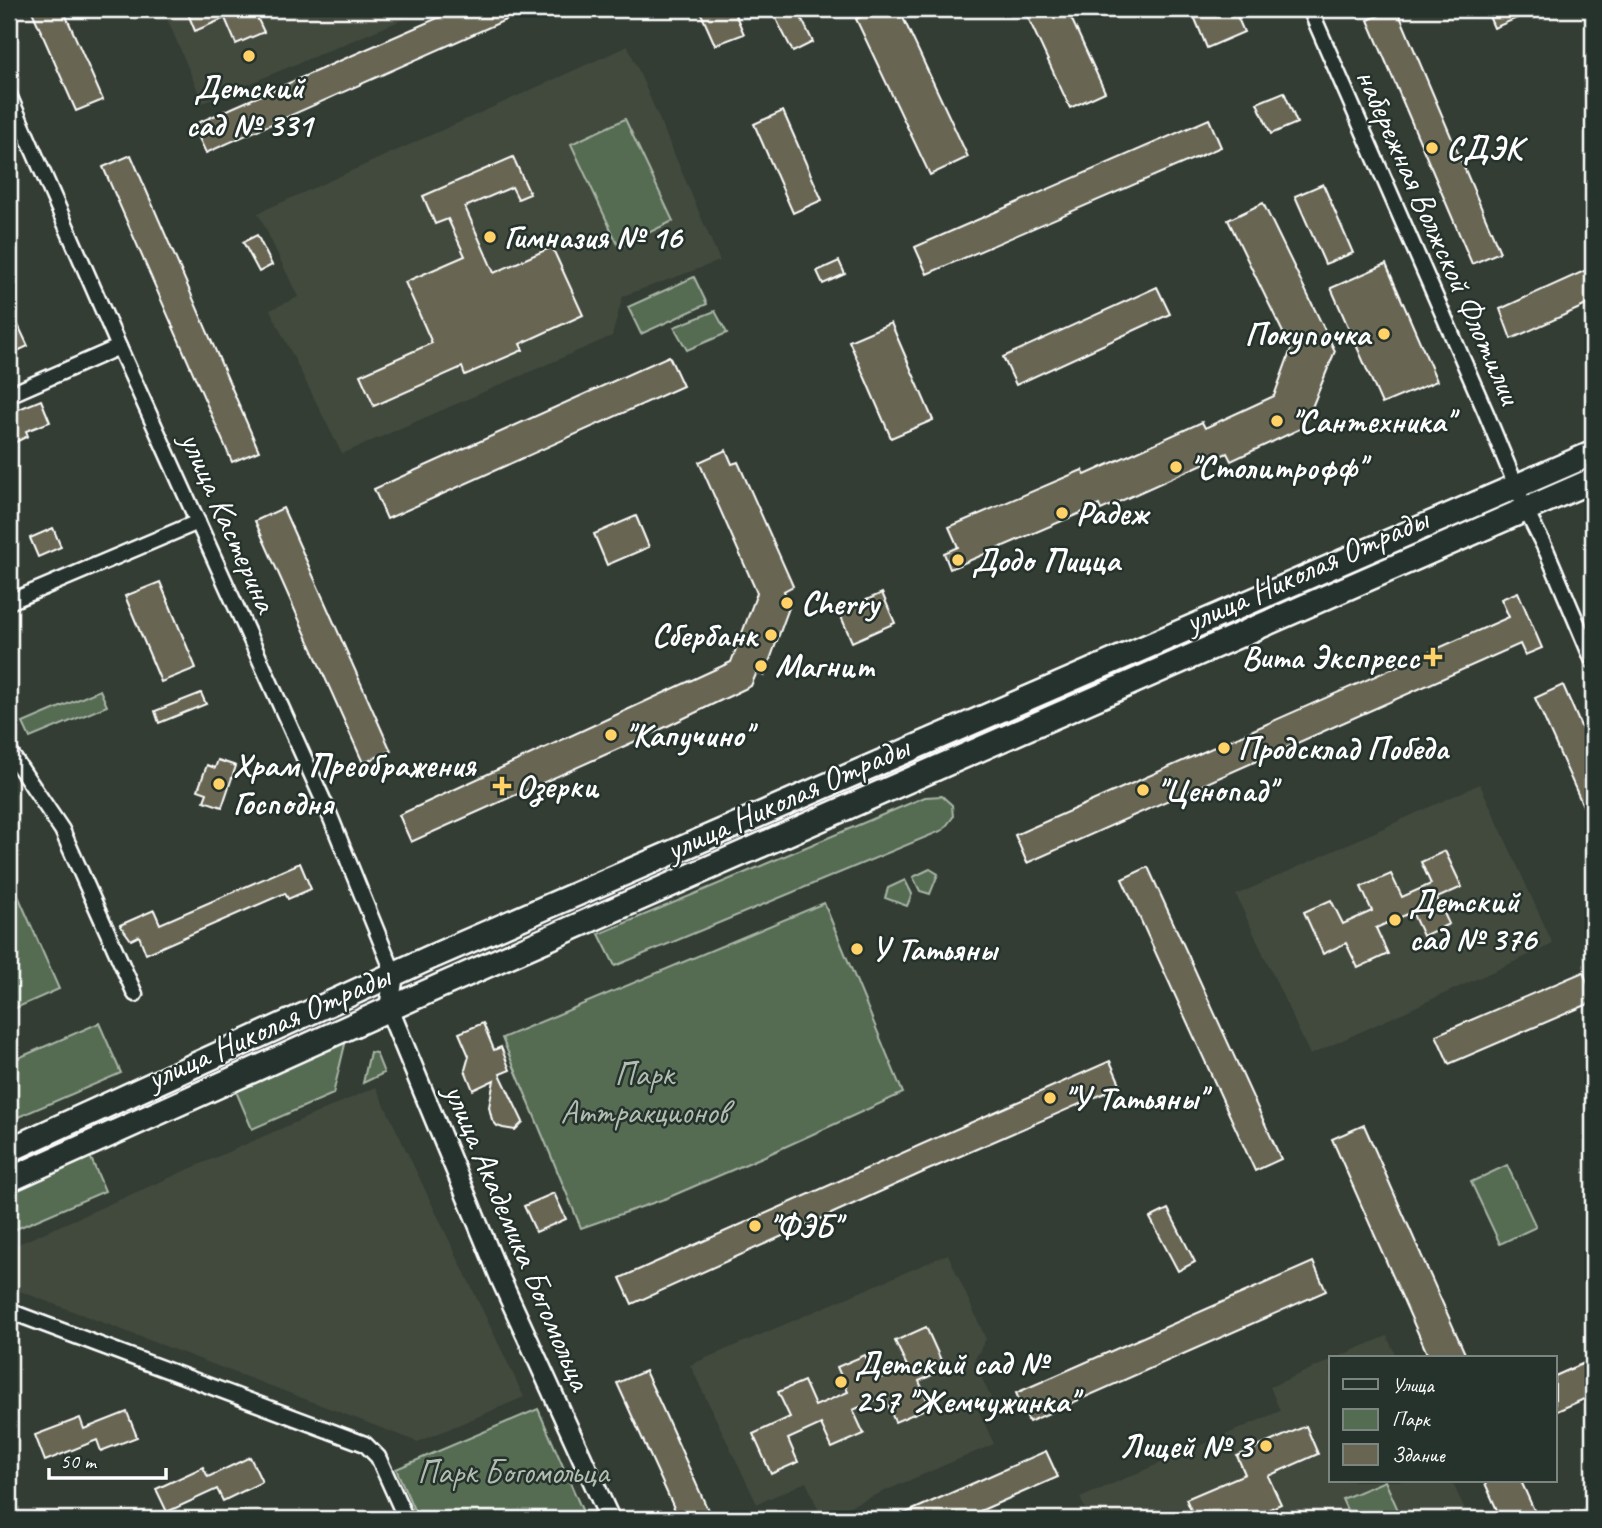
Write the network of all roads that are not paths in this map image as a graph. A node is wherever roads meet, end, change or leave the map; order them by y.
1 (1310, 9) edge
2 (9, 95) edge
3 (119, 347) junction
4 (9, 395) edge
5 (1593, 453) edge
6 (1593, 480) edge
7 (1517, 487) junction
8 (1526, 510) junction
9 (198, 522) junction
10 (9, 601) edge
11 (1593, 661) edge
12 (9, 751) edge
13 (394, 974) junction
14 (135, 994) dead end
15 (389, 1009) junction
16 (9, 1150) edge
17 (9, 1180) edge
18 (9, 1310) edge
19 (406, 1519) edge
20 (610, 1519) edge

1 - 7 street, набережная Волжской Флотилии
2 - 3 street, улица Кастерина
3 - 4 street
3 - 9 street, улица Кастерина
5 - 7 main road, улица Николая Отрады
6 - 8 main road, улица Николая Отрады
7 - 8 street, набережная Волжской Флотилии
7 - 13 main road, улица Николая Отрады
8 - 11 street, набережная Волжской Флотилии
8 - 15 main road, улица Николая Отрады
9 - 10 street
9 - 13 street, улица Кастерина
12 - 14 street
13 - 15 street
13 - 16 main road, улица Николая Отрады
15 - 17 main road, улица Николая Отрады
15 - 20 street, улица Академика Богомольца
18 - 19 street

